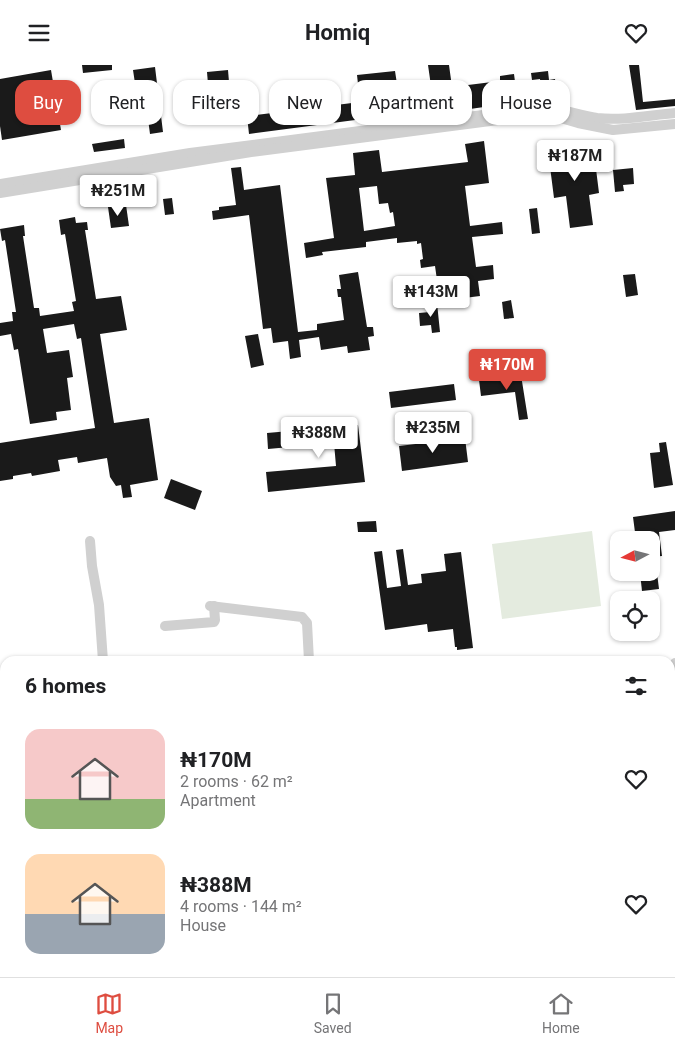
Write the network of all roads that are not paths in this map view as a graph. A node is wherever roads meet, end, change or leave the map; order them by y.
1 (675, 113) edge
2 (675, 124) edge
3 (0, 184) edge
4 (0, 193) edge
5 (90, 541) dead end
6 (165, 626) dead end
7 (104, 656) edge
8 (309, 656) edge

1 - 3 street
2 - 4 street
5 - 7 street
6 - 8 street

